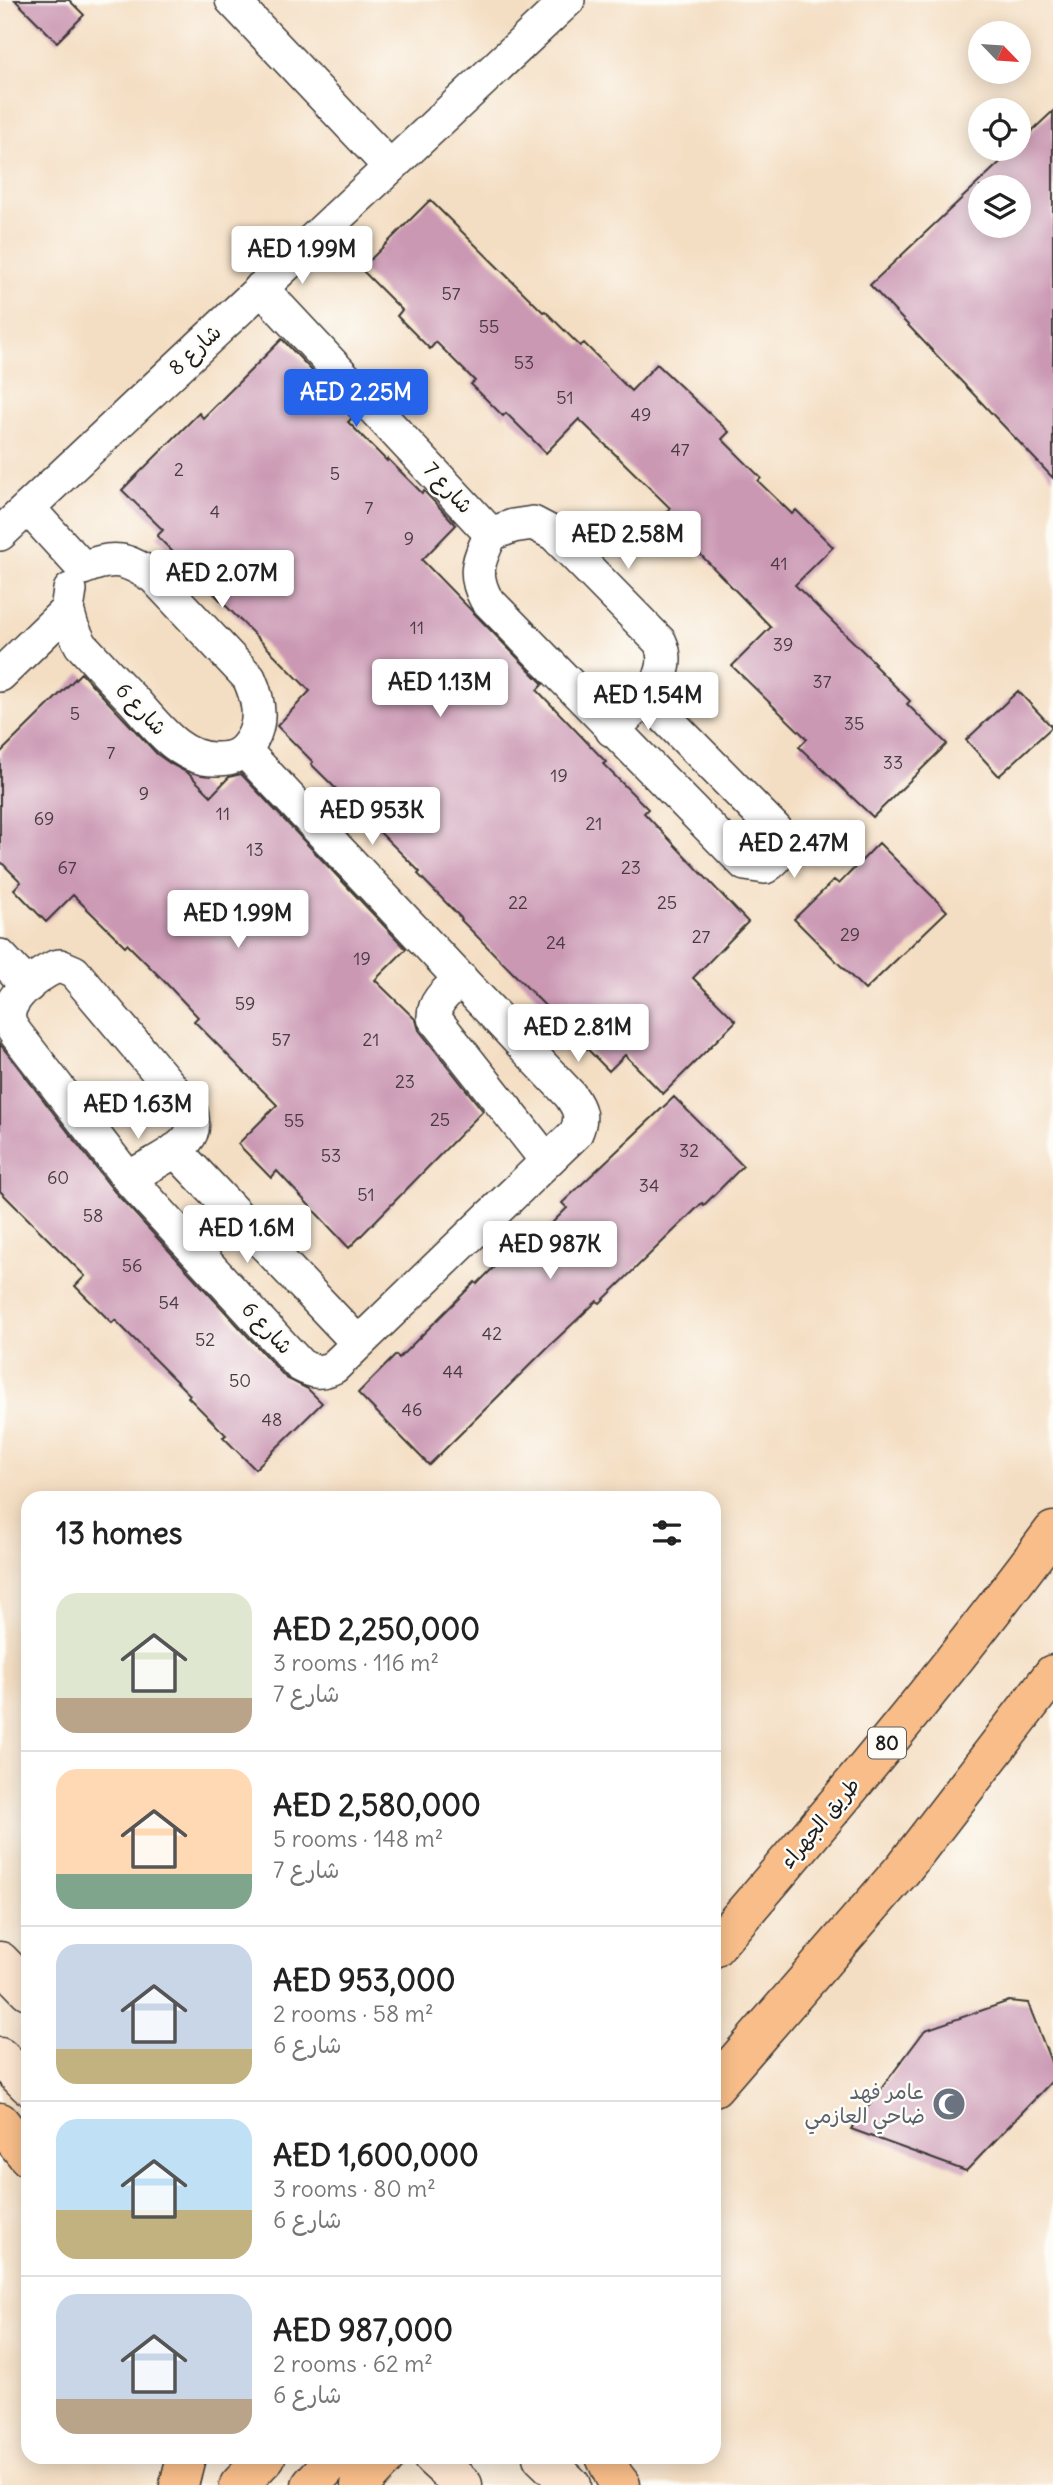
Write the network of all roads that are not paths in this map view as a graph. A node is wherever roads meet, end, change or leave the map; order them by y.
1 (232, 0) edge
2 (568, 0) edge
3 (389, 166) junction
4 (261, 288) junction
5 (28, 508) junction
6 (0, 534) edge
7 (492, 534) junction
8 (83, 568) junction
9 (67, 610) junction
10 (0, 675) edge
11 (645, 697) junction
12 (612, 730) junction
13 (245, 751) junction
14 (0, 956) edge
15 (461, 979) junction
16 (28, 986) junction
17 (175, 1150) junction
18 (547, 1161) junction
19 (128, 1178) junction
20 (358, 1343) junction
21 (1053, 1531) edge
22 (1053, 1674) edge
23 (721, 1933) edge
24 (0, 1961) edge
25 (820, 1966) junction
26 (21, 1983) edge
27 (0, 2057) edge
28 (21, 2078) edge
29 (721, 2079) edge
30 (721, 2096) edge
31 (0, 2122) edge
32 (21, 2148) edge
33 (184, 2464) edge
34 (259, 2464) edge
35 (330, 2464) edge
36 (380, 2464) edge
37 (440, 2464) edge
38 (549, 2464) edge
39 (608, 2464) edge
40 (179, 2485) edge
41 (239, 2485) edge
42 (311, 2485) edge
43 (360, 2485) edge
44 (463, 2485) edge
45 (571, 2485) edge
46 (621, 2485) edge

1 - 3 street
2 - 3 street, شارع 8
3 - 4 street, شارع 8
4 - 5 street, شارع 8
4 - 7 street, شارع 7
5 - 6 street, شارع 8
5 - 8 street
7 - 11 street
7 - 12 street
8 - 9 street
8 - 13 street
9 - 10 street
9 - 13 street, شارع 6
11 - 12 street
11 - 12 street
13 - 15 street, شارع 6
14 - 16 street
15 - 18 street
15 - 18 street, شارع 6
16 - 17 street, شارع 6
16 - 19 street, شارع 6
17 - 19 street, شارع 6
17 - 20 street
18 - 20 street, شارع 6
19 - 20 street, شارع 6
21 - 23 highway, طريق الجهراء / 80
22 - 25 highway
24 - 26 main road
25 - 29 highway
25 - 30 highway
27 - 28 main road
31 - 32 highway
33 - 40 highway
34 - 41 highway
35 - 42 highway
36 - 43 highway
37 - 44 main road
38 - 45 main road
39 - 46 highway

